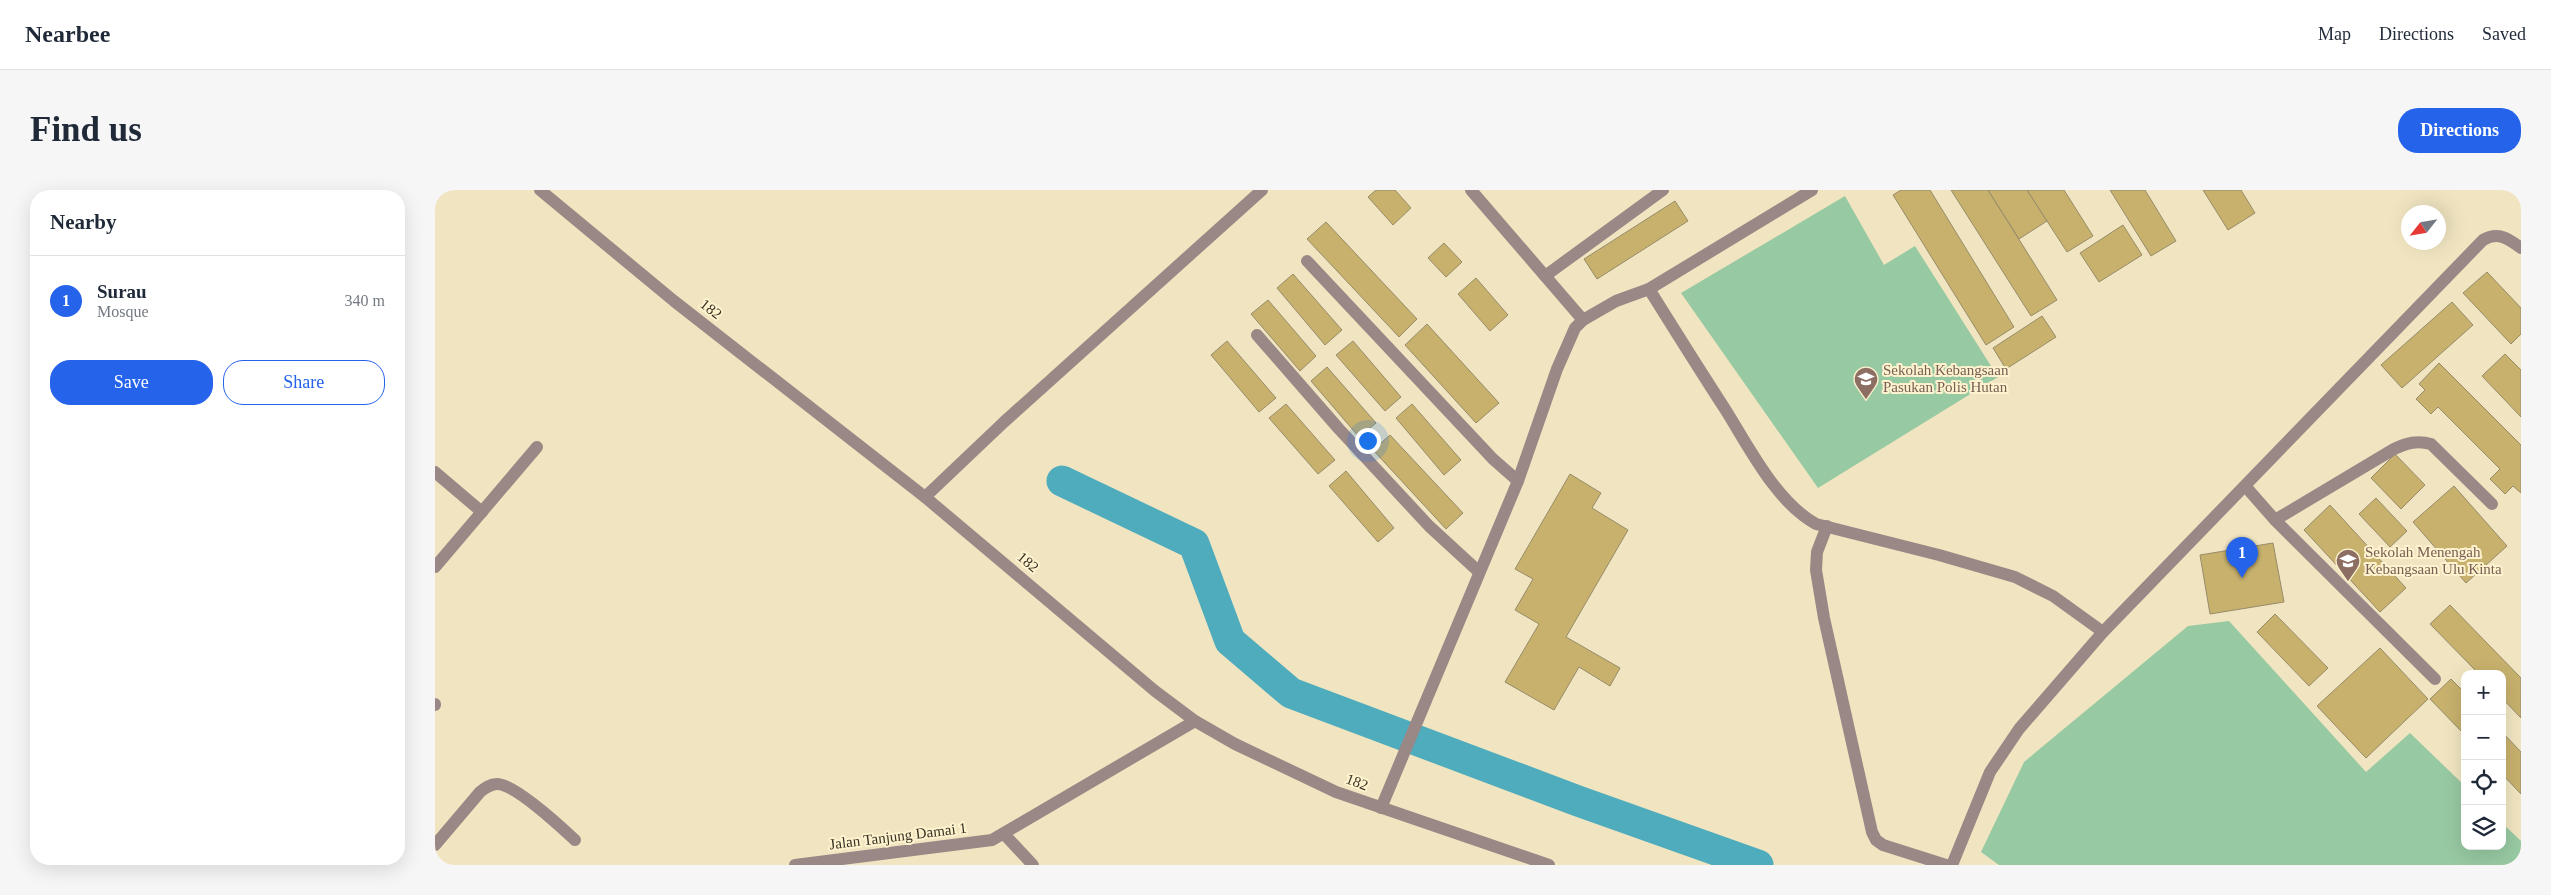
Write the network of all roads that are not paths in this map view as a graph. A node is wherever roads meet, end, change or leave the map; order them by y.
1 (540, 190) edge
2 (1262, 190) edge
3 (1471, 190) edge
4 (1663, 190) edge
5 (1812, 190) edge
6 (2521, 248) edge
7 (1307, 261) dead end
8 (1545, 276) junction
9 (1649, 289) junction
10 (1583, 320) junction
11 (1257, 335) dead end
12 (537, 447) dead end
13 (435, 472) edge
14 (1517, 481) junction
15 (2246, 487) junction
16 (925, 497) junction
17 (2492, 504) dead end
18 (482, 512) junction
19 (2275, 520) junction
20 (1827, 526) junction
21 (435, 567) edge
22 (1478, 571) junction
23 (2103, 632) junction
24 (2435, 679) dead end
25 (1195, 721) junction
26 (1381, 808) junction
27 (1004, 834) junction
28 (575, 840) dead end
29 (435, 846) edge
30 (836, 863) edge
31 (795, 865) edge
32 (1033, 865) edge
33 (1549, 865) edge
34 (1946, 865) edge
35 (1952, 865) edge

1 - 16 street, 182
2 - 16 street
3 - 8 street
4 - 8 street
5 - 9 street
6 - 15 street
7 - 14 street
8 - 10 street
9 - 10 street
9 - 20 street
10 - 14 street
11 - 22 street
12 - 18 street
13 - 18 street
14 - 22 street
15 - 19 street
15 - 23 street
16 - 25 street, 182
17 - 19 street
18 - 21 street
19 - 24 street
20 - 23 street
20 - 34 street
22 - 26 street
23 - 35 street
25 - 26 street, 182
25 - 27 street, Jalan Tanjung Damai 1
26 - 33 street, 182
27 - 30 street, Jalan Tanjung Damai 1
27 - 32 street
28 - 29 street
30 - 31 street, Jalan Tanjung Damai 1

